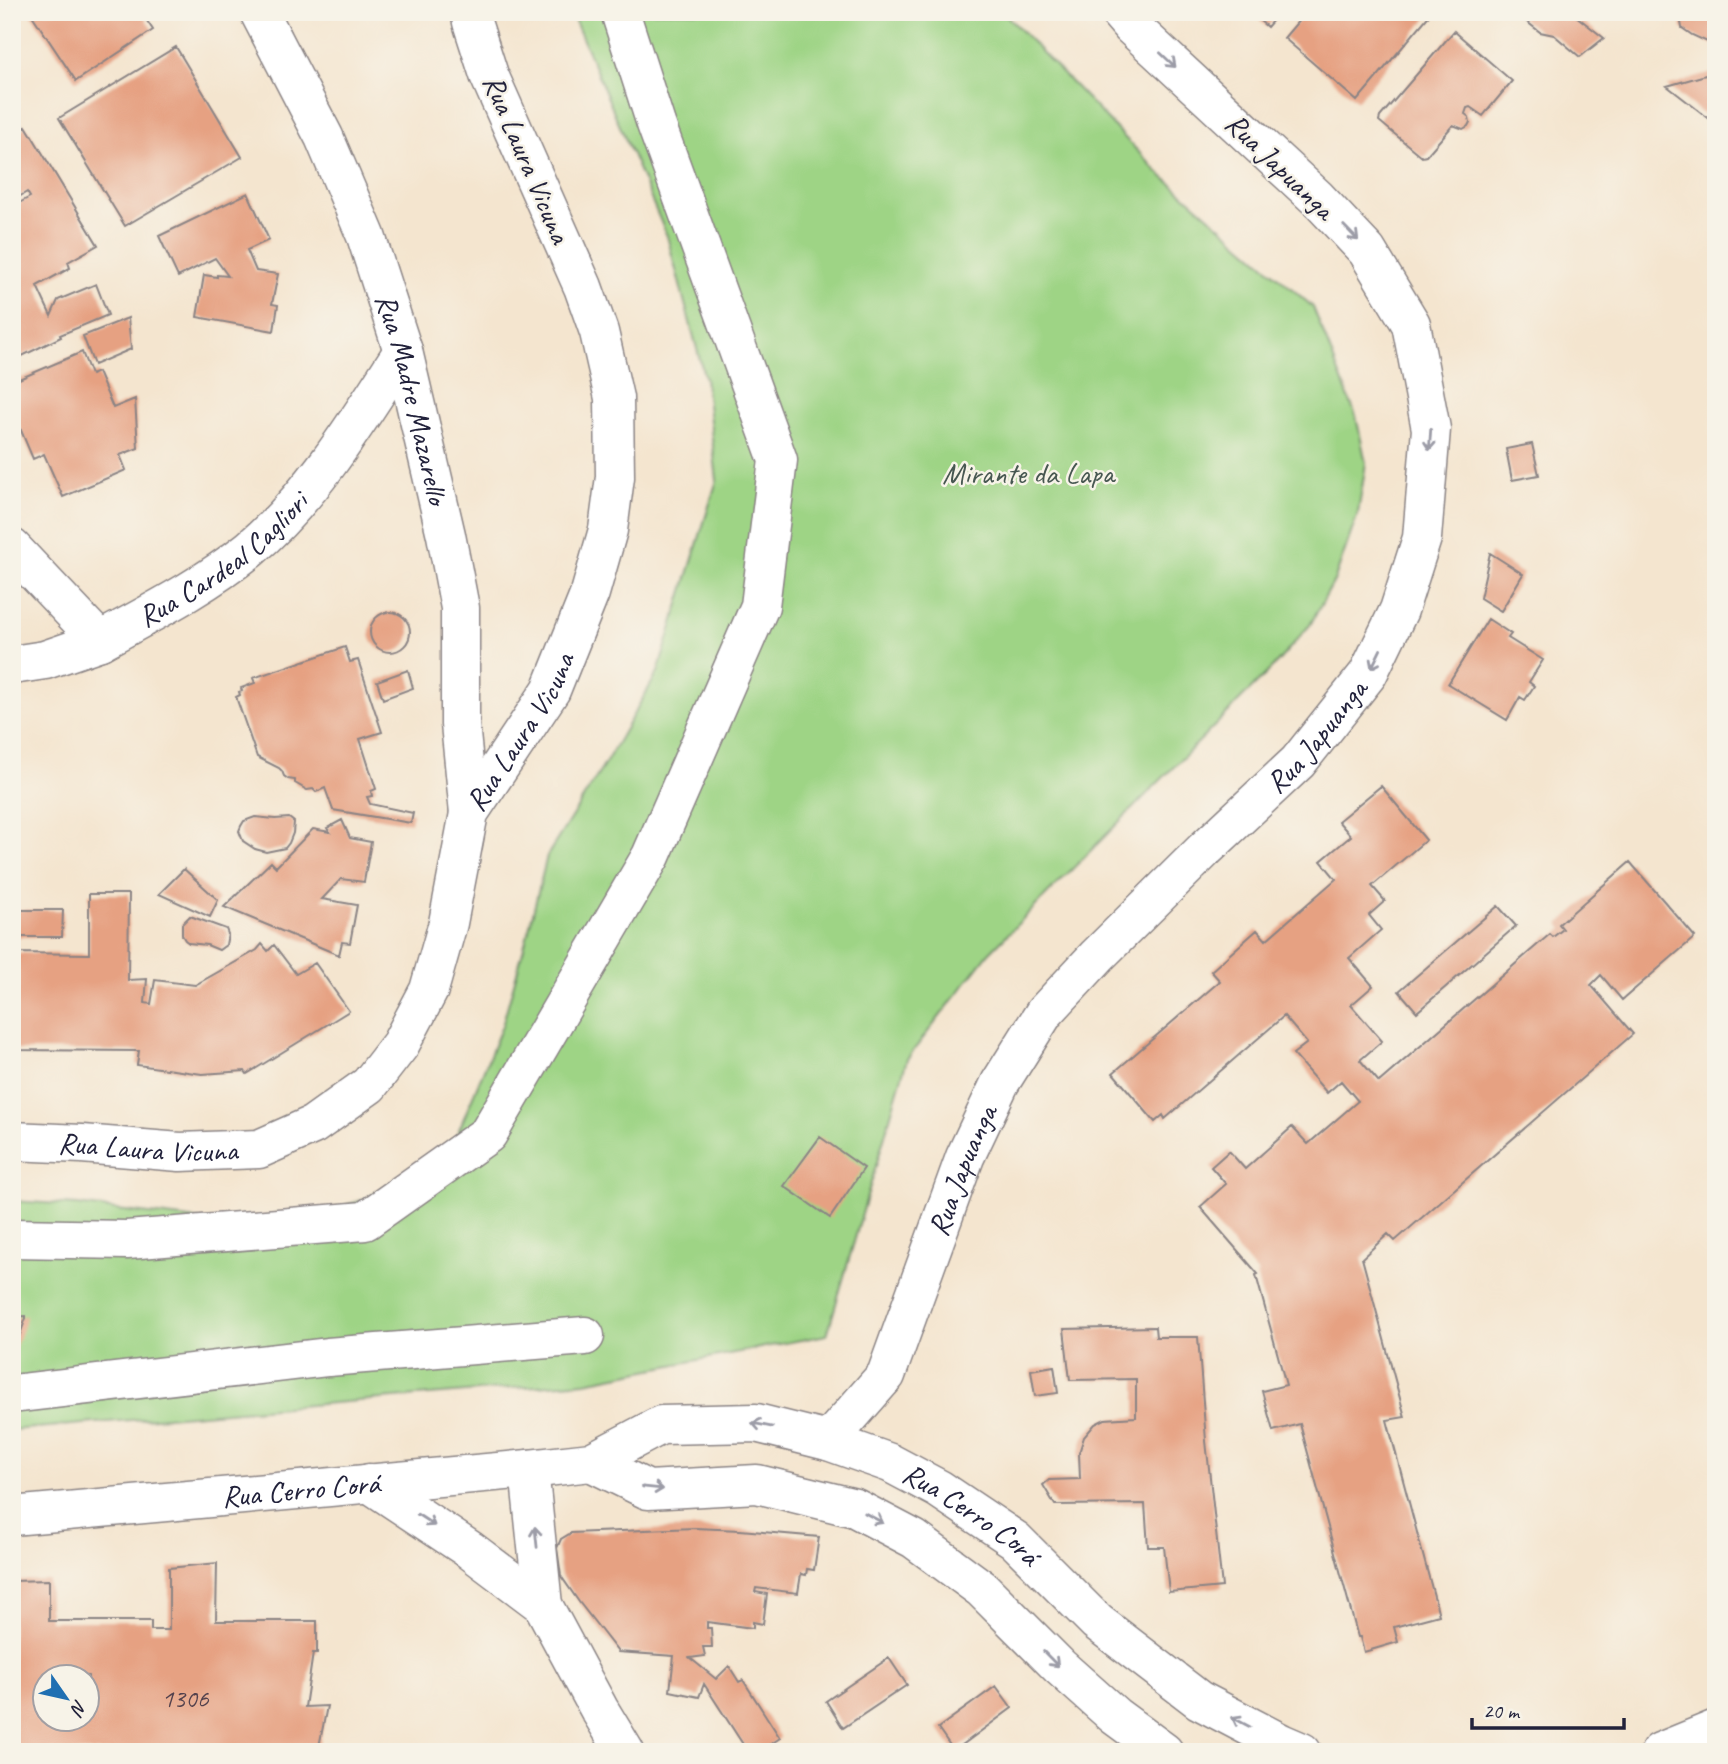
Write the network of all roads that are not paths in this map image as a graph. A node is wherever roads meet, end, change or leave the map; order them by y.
1 (259, 12) edge
2 (470, 12) edge
3 (620, 12) edge
4 (1119, 12) edge
5 (403, 351) junction
6 (12, 548) edge
7 (100, 641) junction
8 (12, 665) edge
9 (469, 813) junction
10 (12, 1141) edge
11 (12, 1238) edge
12 (585, 1336) dead end
13 (12, 1394) edge
14 (828, 1441) junction
15 (591, 1462) junction
16 (529, 1469) junction
17 (369, 1483) junction
18 (12, 1516) edge
19 (543, 1605) junction
20 (1716, 1729) edge
21 (1120, 1734) edge
22 (625, 1752) edge
23 (1164, 1752) edge
24 (1302, 1752) edge
25 (1660, 1752) edge

1 - 5 street, Rua Madre Mazarello
2 - 9 street, Rua Laura Vicuna
3 - 11 street
4 -> 14 street, Rua Japuanga
5 - 7 street, Rua Cardeal Cagliori
5 - 9 street, Rua Madre Mazarello
6 - 7 street
7 - 8 street, Rua Cardeal Cagliori
9 - 10 street, Rua Laura Vicuna
12 - 13 street
14 -> 15 street, Rua Cerro Corá
24 -> 14 street, Rua Cerro Corá
15 - 16 street, Rua Cerro Corá
15 -> 21 street, Rua Cerro Corá
16 - 17 street, Rua Cerro Corá
19 -> 16 street
17 - 18 street, Rua Cerro Corá
17 -> 19 street
19 - 22 street
20 - 25 street
21 - 23 street, Rua Cerro Corá

